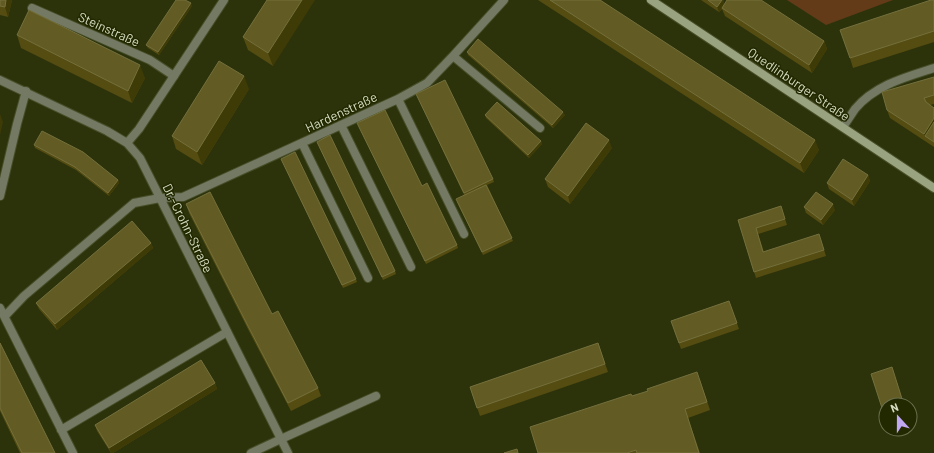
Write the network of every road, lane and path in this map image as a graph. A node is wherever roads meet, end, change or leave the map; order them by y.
1 (224, 0) edge
2 (504, 0) edge
3 (651, 0) edge
4 (32, 8) dead end
5 (453, 56) junction
6 (934, 68) edge
7 (174, 76) junction
8 (0, 80) edge
9 (26, 92) junction
10 (398, 99) junction
11 (341, 125) junction
12 (843, 127) junction
13 (540, 128) dead end
14 (127, 143) junction
15 (302, 143) junction
16 (934, 188) edge
17 (0, 196) edge
18 (160, 198) junction
19 (464, 234) dead end
20 (411, 267) dead end
21 (368, 278) dead end
22 (0, 308) edge
23 (5, 316) junction
24 (227, 332) junction
25 (376, 396) dead end
26 (61, 430) junction
27 (281, 439) junction
28 (73, 453) edge
29 (250, 453) edge
30 (288, 453) edge

1 - 7 street
2 - 5 street, Hardenstraße
3 - 12 main road, Quedlinburger Straße
4 - 7 street, Steinstraße
5 - 10 street, Hardenstraße
5 - 13 street
6 - 12 street
7 - 14 street
8 - 9 street, Dr.-Crohn-Straße
9 - 14 street, Dr.-Crohn-Straße
9 - 17 street
10 - 11 street, Hardenstraße
10 - 19 street
11 - 15 street, Hardenstraße
11 - 20 street
12 - 16 main road, Quedlinburger Straße
14 - 18 street, Dr.-Crohn-Straße
15 - 18 street, Hardenstraße
15 - 21 street
18 - 23 street, Hardenstraße
18 - 24 street, Dr.-Crohn-Straße
22 - 23 street
23 - 26 street
24 - 26 street
24 - 27 street, Dr.-Crohn-Straße
25 - 27 street
26 - 28 street
27 - 29 street
27 - 30 street, Dr.-Crohn-Straße

